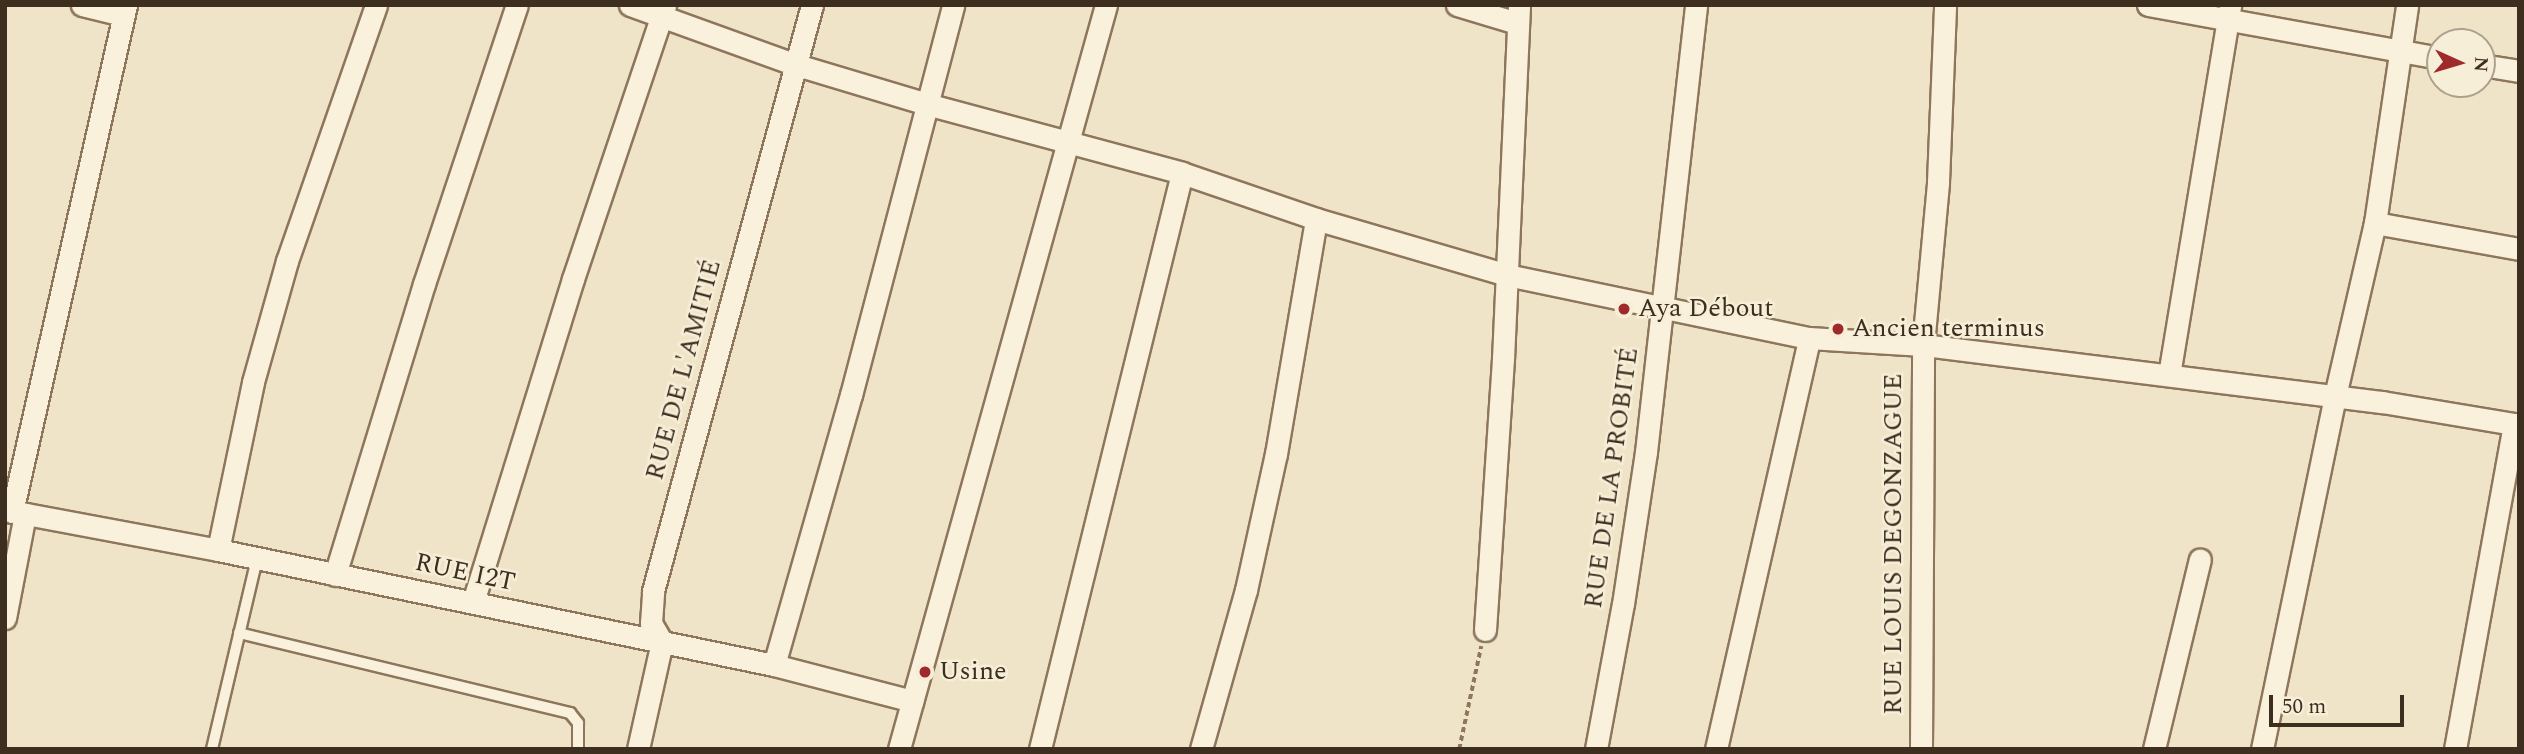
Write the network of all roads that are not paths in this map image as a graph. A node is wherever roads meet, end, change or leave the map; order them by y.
1 (82, 5) edge
2 (376, 5) edge
3 (517, 5) edge
4 (630, 5) edge
5 (812, 5) edge
6 (953, 5) edge
7 (1106, 5) edge
8 (1457, 5) edge
9 (1696, 5) edge
10 (1945, 5) edge
11 (2148, 5) edge
12 (2407, 5) edge
13 (124, 10) edge
14 (663, 10) edge
15 (2229, 12) edge
16 (1518, 14) edge
17 (2400, 51) junction
18 (2426, 56) edge
19 (797, 65) junction
20 (2496, 67) edge
21 (2519, 71) edge
22 (927, 104) junction
23 (1067, 141) junction
24 (1182, 173) junction
25 (1316, 219) junction
26 (2375, 223) junction
27 (2519, 249) edge
28 (1507, 275) junction
29 (1664, 307) junction
30 (1809, 338) junction
31 (1923, 345) junction
32 (2169, 375) junction
33 (2335, 396) junction
34 (2516, 424) edge
35 (14, 512) edge
36 (218, 550) junction
37 (257, 558) junction
38 (2200, 559) dead end
39 (335, 575) junction
40 (473, 602) junction
41 (5, 618) edge
42 (1485, 630) road end
43 (239, 634) junction
44 (663, 642) junction
45 (774, 665) junction
46 (912, 701) junction
47 (212, 749) edge
48 (578, 749) edge
49 (638, 749) edge
50 (899, 749) edge
51 (1040, 749) edge
52 (1201, 749) edge
53 (1596, 749) edge
54 (1716, 749) edge
55 (1921, 749) edge
56 (2154, 749) edge
57 (2262, 749) edge
58 (2455, 749) edge

1 - 13 street
2 - 36 street
3 - 39 street
4 - 14 street
5 - 19 street, RUE DE L'AMITIÉ
6 - 22 street
7 - 23 street
8 - 16 street
9 - 29 street, RUE DE LA PROBITÉ
10 - 31 street, RUE LOUIS DEGONZAGUE
11 - 15 street
12 - 17 street
13 - 35 street
14 - 19 street
14 - 40 street
15 - 17 street
15 - 32 street
16 - 28 street
17 - 18 street
17 - 26 street
19 - 22 street
19 - 44 street, RUE DE L'AMITIÉ
20 - 21 street
22 - 23 street
22 - 45 street
23 - 24 street
23 - 46 street
24 - 25 street
24 - 51 street
25 - 28 street
25 - 52 street
26 - 27 street
26 - 33 street
28 - 29 street
28 - 42 street
29 - 30 street
29 - 53 street, RUE DE LA PROBITÉ
30 - 31 street
30 - 54 street
31 - 32 street
31 - 55 street, RUE LOUIS DEGONZAGUE
32 - 33 street
33 - 34 street
33 - 57 street
34 - 58 street
35 - 36 street, RUE I2T
35 - 41 street
36 - 37 street, RUE I2T
37 - 39 street, RUE I2T
37 - 43 lane
38 - 56 street
39 - 40 street, RUE I2T
40 - 44 street, RUE I2T
43 - 47 lane
43 - 48 lane
44 - 45 street, RUE I2T
44 - 49 street
45 - 46 street, RUE I2T
46 - 50 street

